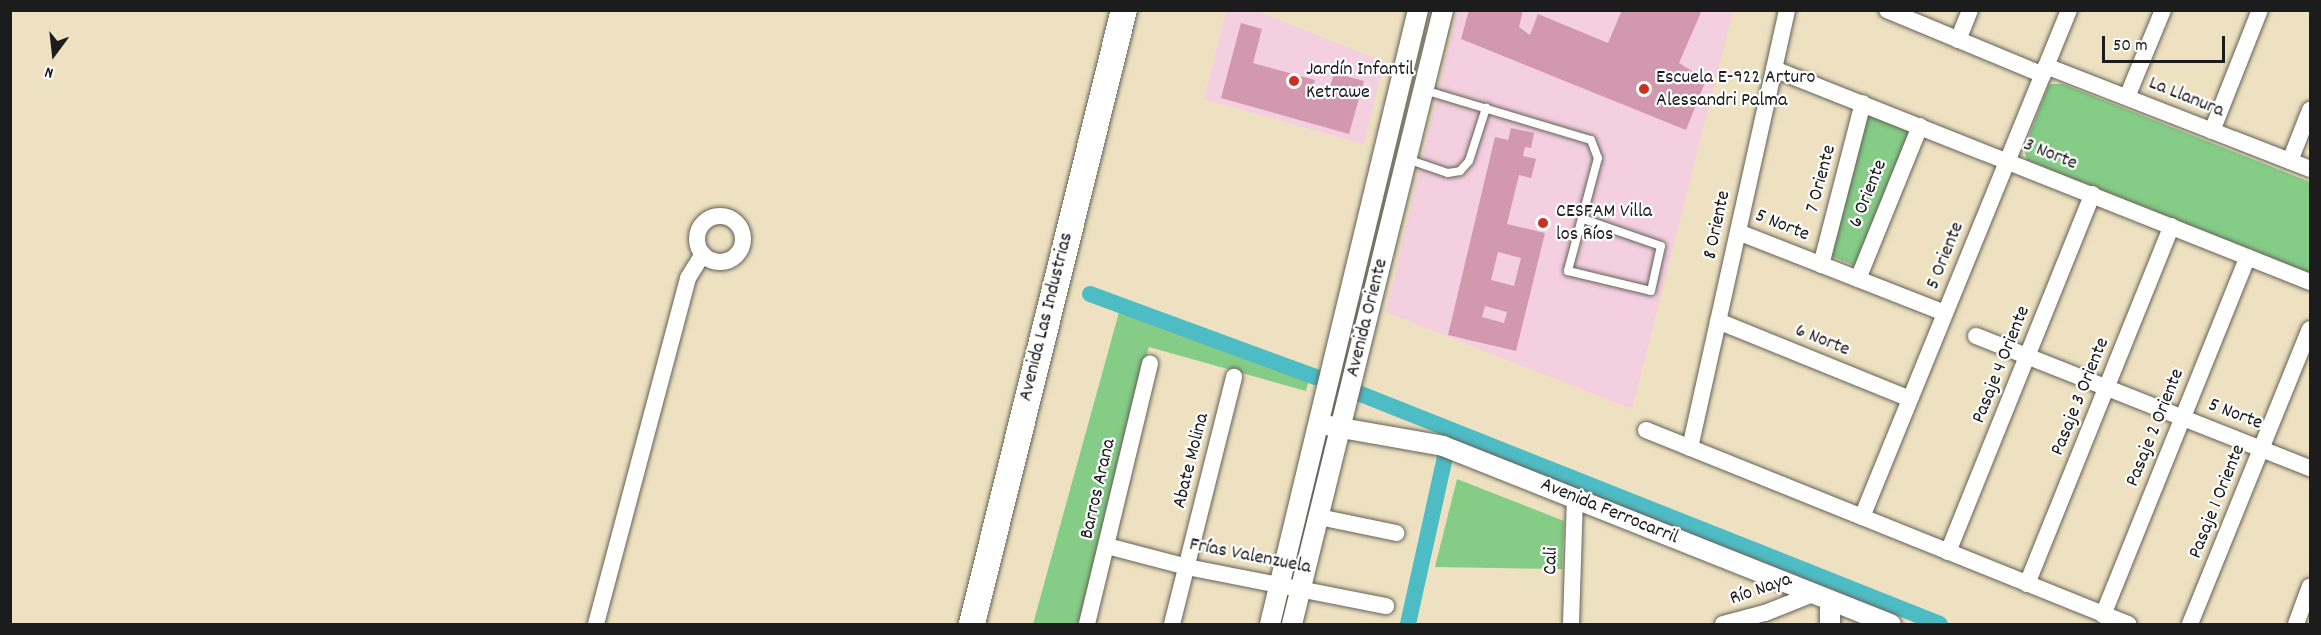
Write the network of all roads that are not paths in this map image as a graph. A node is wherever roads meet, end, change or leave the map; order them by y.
1 (1124, 10) edge
2 (1418, 10) edge
3 (1443, 10) edge
4 (1787, 10) edge
5 (1887, 10) edge
6 (1970, 10) edge
7 (2069, 10) edge
8 (2163, 10) edge
9 (2260, 10) edge
10 (1958, 40) junction
11 (1774, 69) junction
12 (2045, 70) junction
13 (1423, 90) junction
14 (2127, 97) junction
15 (1863, 103) junction
16 (1486, 108) junction
17 (2310, 110) edge
18 (1920, 126) junction
19 (2212, 131) junction
20 (1406, 159) junction
21 (2007, 160) junction
22 (2289, 161) junction
23 (2310, 169) edge
24 (2093, 194) junction
25 (1583, 219) junction
26 (2172, 226) junction
27 (1738, 231) junction
28 (703, 254) dead end
29 (2248, 257) junction
30 (1821, 265) junction
31 (1858, 279) junction
32 (2310, 282) edge
33 (1945, 313) junction
34 (1718, 321) junction
35 (2310, 329) edge
36 (1976, 336) dead end
37 (2029, 356) junction
38 (1150, 363) dead end
39 (1234, 377) dead end
40 (2108, 386) junction
41 (1910, 399) junction
42 (2182, 418) junction
43 (1320, 423) junction
44 (1341, 429) junction
45 (1646, 430) dead end
46 (1690, 448) junction
47 (2262, 449) junction
48 (2310, 468) edge
49 (1575, 498) junction
50 (1319, 517) junction
51 (1862, 517) junction
52 (1396, 533) dead end
53 (1107, 546) junction
54 (1948, 552) junction
55 (1187, 567) junction
56 (2027, 584) junction
57 (1280, 586) junction
58 (2310, 586) edge
59 (1301, 588) junction
60 (1822, 597) junction
61 (1386, 606) dead end
62 (2103, 615) junction
63 (596, 624) edge
64 (972, 624) edge
65 (1087, 624) edge
66 (1172, 624) edge
67 (1270, 624) edge
68 (1292, 624) edge
69 (1570, 624) edge
70 (1723, 624) edge
71 (1830, 624) edge
72 (1891, 624) edge
73 (2128, 624) edge
74 (2190, 624) edge
75 (2295, 624) edge

1 - 64 main road, Avenida Las Industrias
2 - 43 street, Avenida Oriente
3 - 13 street, Avenida Oriente
4 - 11 street, 8 Oriente
5 - 10 street, La Llanura
6 - 10 street
7 - 12 street, 5 Oriente
8 - 14 street
9 - 19 street
10 - 12 street, La Llanura
11 - 15 street, 3 Norte
11 - 27 street, 8 Oriente
12 - 14 street, La Llanura
12 - 21 street, 5 Oriente
13 - 16 lane
13 - 20 street, Avenida Oriente
14 - 19 street, La Llanura
15 - 18 street, 3 Norte
15 - 30 street, 7 Oriente
16 - 20 lane
16 - 25 lane
17 - 22 street
18 - 21 street, 3 Norte
18 - 31 street, 6 Oriente
19 - 22 street, La Llanura
20 - 44 street, Avenida Oriente
21 - 24 street, 3 Norte
21 - 33 street, 5 Oriente
22 - 23 street, La Llanura
24 - 26 street, 3 Norte
24 - 37 street, Pasaje 4 Oriente
25 - 25 lane
26 - 29 street, 3 Norte
26 - 40 street, Pasaje 3 Oriente
27 - 30 street, 5 Norte
27 - 34 street, 8 Oriente
28 - 63 street
29 - 32 street, 3 Norte
29 - 42 street, Pasaje 2 Oriente
30 - 31 street, 5 Norte
31 - 33 street, 5 Norte
33 - 41 street, 5 Oriente
34 - 41 street, 6 Norte
34 - 46 street, 8 Oriente
35 - 47 street, Pasaje 1 Oriente
36 - 37 street, 5 Norte
37 - 40 street, 5 Norte
37 - 54 street, Pasaje 4 Oriente
38 - 53 street, Barros Arana
39 - 55 street, Abate Molina
40 - 42 street, 5 Norte
40 - 56 street, Pasaje 3 Oriente
41 - 51 street, 5 Oriente
42 - 47 street, 5 Norte
42 - 62 street, Pasaje 2 Oriente
43 - 44 street, Avenida Ferrocarril
43 - 57 street, Avenida Oriente
44 - 49 street, Avenida Ferrocarril
44 - 50 street, Avenida Oriente
45 - 46 street
46 - 51 street
47 - 48 street, 5 Norte
47 - 74 street, Pasaje 1 Oriente
49 - 60 street, Avenida Ferrocarril
49 - 69 street, Cali
50 - 52 street
50 - 59 street, Avenida Oriente
51 - 54 street
53 - 55 street, Frías Valenzuela
53 - 65 street, Barros Arana
54 - 56 street
55 - 57 street, Frías Valenzuela
55 - 66 street, Abate Molina
56 - 62 street
57 - 59 street, Frías Valenzuela
57 - 67 street, Avenida Oriente
58 - 75 street
59 - 61 street, Frías Valenzuela
59 - 68 street, Avenida Oriente
60 - 70 street, Río Naya
60 - 71 street
60 - 72 street, Avenida Ferrocarril
62 - 73 street

